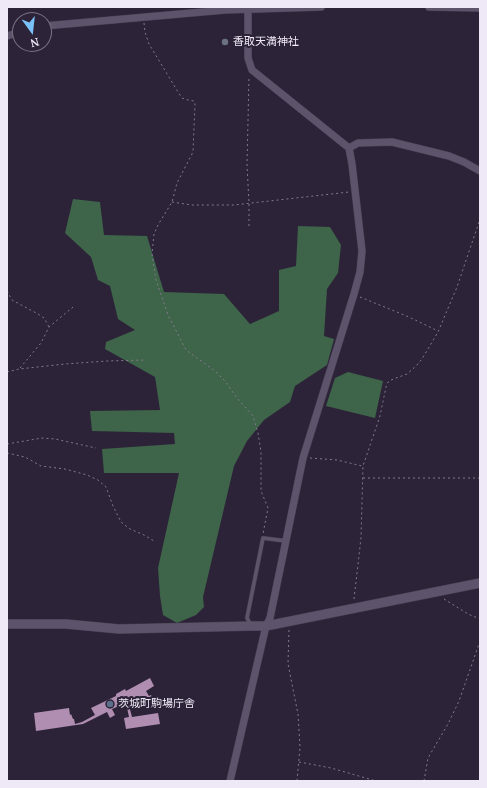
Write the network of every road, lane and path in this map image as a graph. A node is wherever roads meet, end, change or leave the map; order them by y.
1 (321, 7) edge
2 (429, 7) edge
3 (480, 8) edge
4 (248, 9) junction
5 (143, 18) junction
6 (52, 25) edge
7 (252, 70) junction
8 (349, 148) junction
9 (480, 171) edge
10 (356, 191) junction
11 (172, 202) junction
12 (249, 203) junction
13 (480, 219) edge
14 (249, 226) dead end
15 (7, 291) edge
16 (354, 294) junction
17 (73, 307) dead end
18 (50, 327) junction
19 (438, 332) junction
20 (145, 360) dead end
21 (19, 369) junction
22 (7, 372) edge
23 (7, 444) edge
24 (96, 448) dead end
25 (7, 453) edge
26 (303, 458) junction
27 (363, 466) junction
28 (363, 478) junction
29 (480, 478) edge
30 (263, 538) junction
31 (154, 541) dead end
32 (286, 541) junction
33 (480, 583) edge
34 (434, 593) junction
35 (354, 608) junction
36 (480, 619) edge
37 (286, 622) junction
38 (7, 624) edge
39 (252, 626) junction
40 (266, 626) junction
41 (480, 641) edge
42 (300, 762) junction
43 (230, 781) edge
44 (297, 781) edge
45 (376, 781) edge
46 (424, 781) edge

1 - 4 street
2 - 3 street
4 - 5 street
4 - 7 street
5 - 6 street
5 - 11 path
7 - 8 street
7 - 12 path
8 - 9 street
8 - 10 street
10 - 12 path
10 - 16 street
11 - 12 path
11 - 30 path
12 - 14 path
13 - 19 path
15 - 18 path
16 - 19 path
16 - 26 street
17 - 18 path
18 - 21 path
19 - 27 path
20 - 21 path
21 - 22 path
23 - 24 path
25 - 31 path
26 - 27 path
26 - 32 street
27 - 28 path
28 - 29 path
28 - 35 path
30 - 32 lane
30 - 39 lane
32 - 40 street
33 - 34 street
34 - 35 street
34 - 36 path
35 - 37 street
37 - 40 street
37 - 42 path
38 - 39 street
39 - 40 street
40 - 43 street
41 - 46 path
42 - 44 path
42 - 45 path

